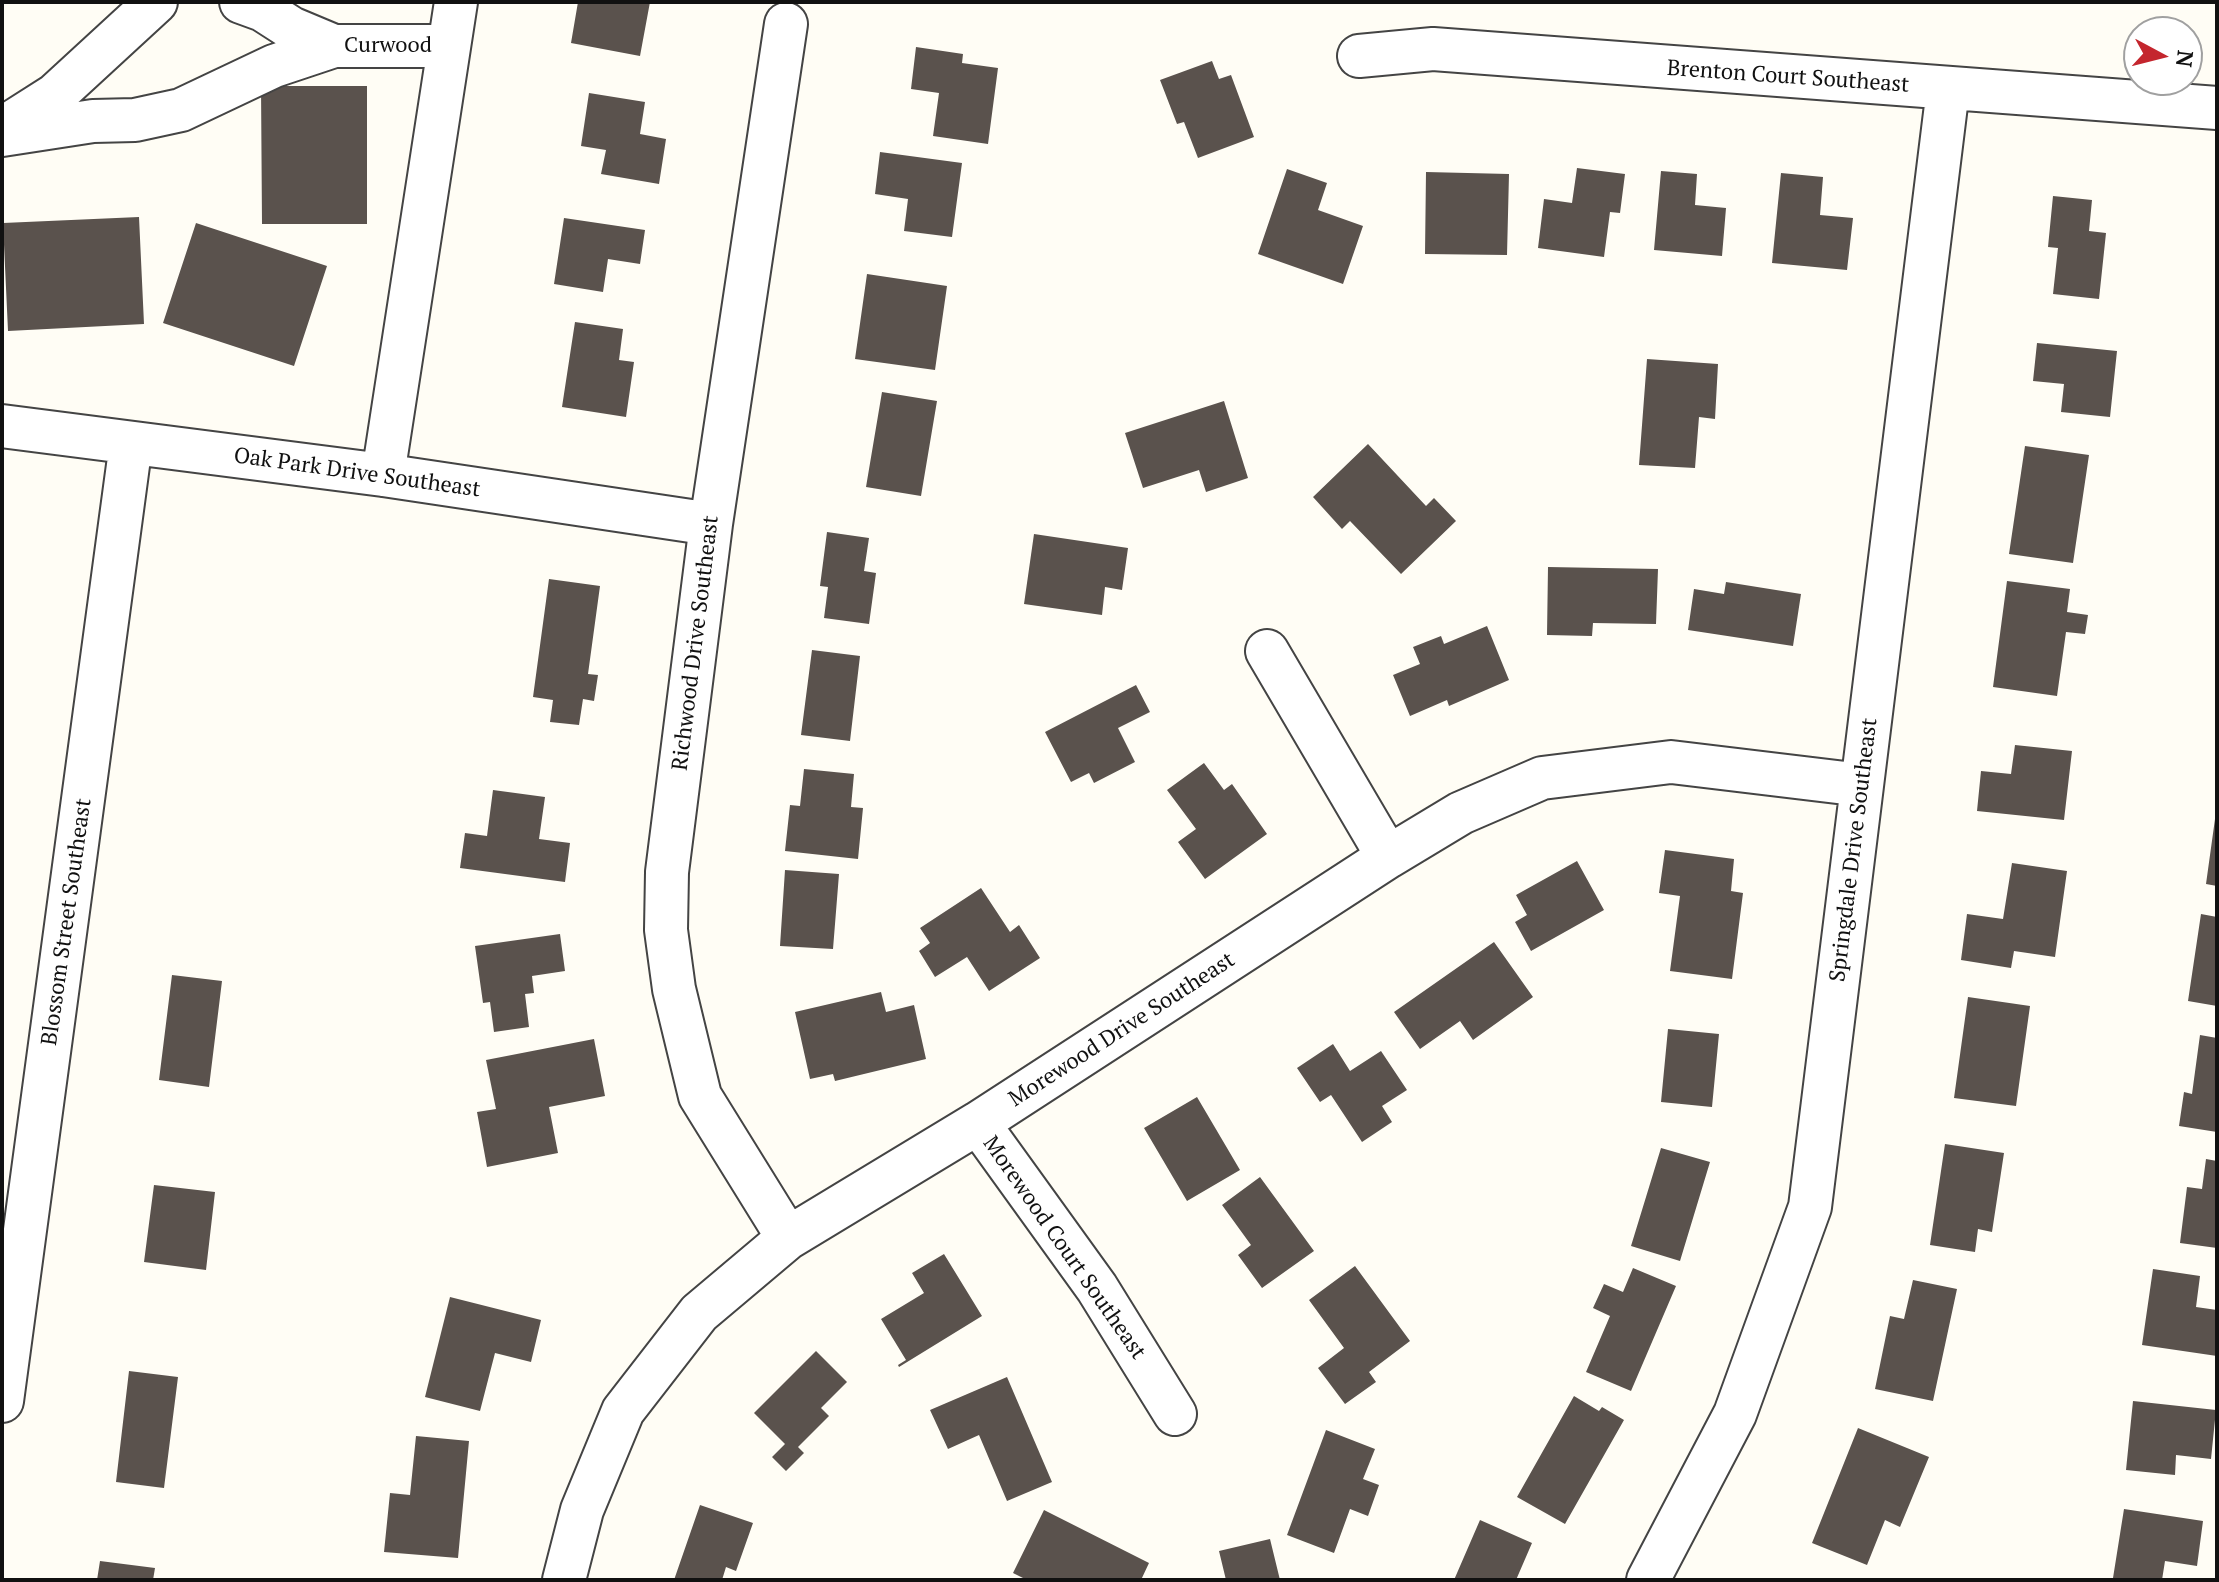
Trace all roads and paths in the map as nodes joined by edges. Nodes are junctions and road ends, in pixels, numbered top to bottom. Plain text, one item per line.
1 (156, 2) edge
2 (241, 2) edge
3 (456, 2) edge
4 (786, 24) dead end
5 (334, 46) junction
6 (449, 46) junction
7 (1359, 56) dead end
8 (1948, 89) junction
9 (2217, 108) edge
10 (2, 128) edge
11 (2, 135) edge
12 (2, 426) edge
13 (131, 443) junction
14 (383, 475) junction
15 (711, 524) junction
16 (1267, 651) dead end
17 (1862, 785) junction
18 (1388, 857) junction
19 (978, 1123) junction
20 (788, 1238) junction
21 (2, 1401) edge
22 (1175, 1414) dead end
23 (1660, 1576) edge
24 (564, 1580) edge

1 - 10 street
2 - 5 street, Curwood
3 - 6 street
4 - 15 street, Richwood Drive Southeast
5 - 6 street, Curwood
5 - 11 street
6 - 14 street
7 - 8 street, Brenton Court Southeast
8 - 9 street, Brenton Court Southeast
8 - 17 street, Springdale Drive Southeast
12 - 13 street, Oak Park Drive Southeast
13 - 14 street, Oak Park Drive Southeast
13 - 21 street, Blossom Street Southeast
14 - 15 street, Oak Park Drive Southeast
15 - 20 street, Richwood Drive Southeast
16 - 18 street
17 - 18 street, Morewood Drive Southeast
17 - 23 street, Springdale Drive Southeast
18 - 19 street, Morewood Drive Southeast
19 - 20 street, Morewood Drive Southeast
19 - 22 street, Morewood Court Southeast
20 - 24 street, Morewood Drive Southeast

